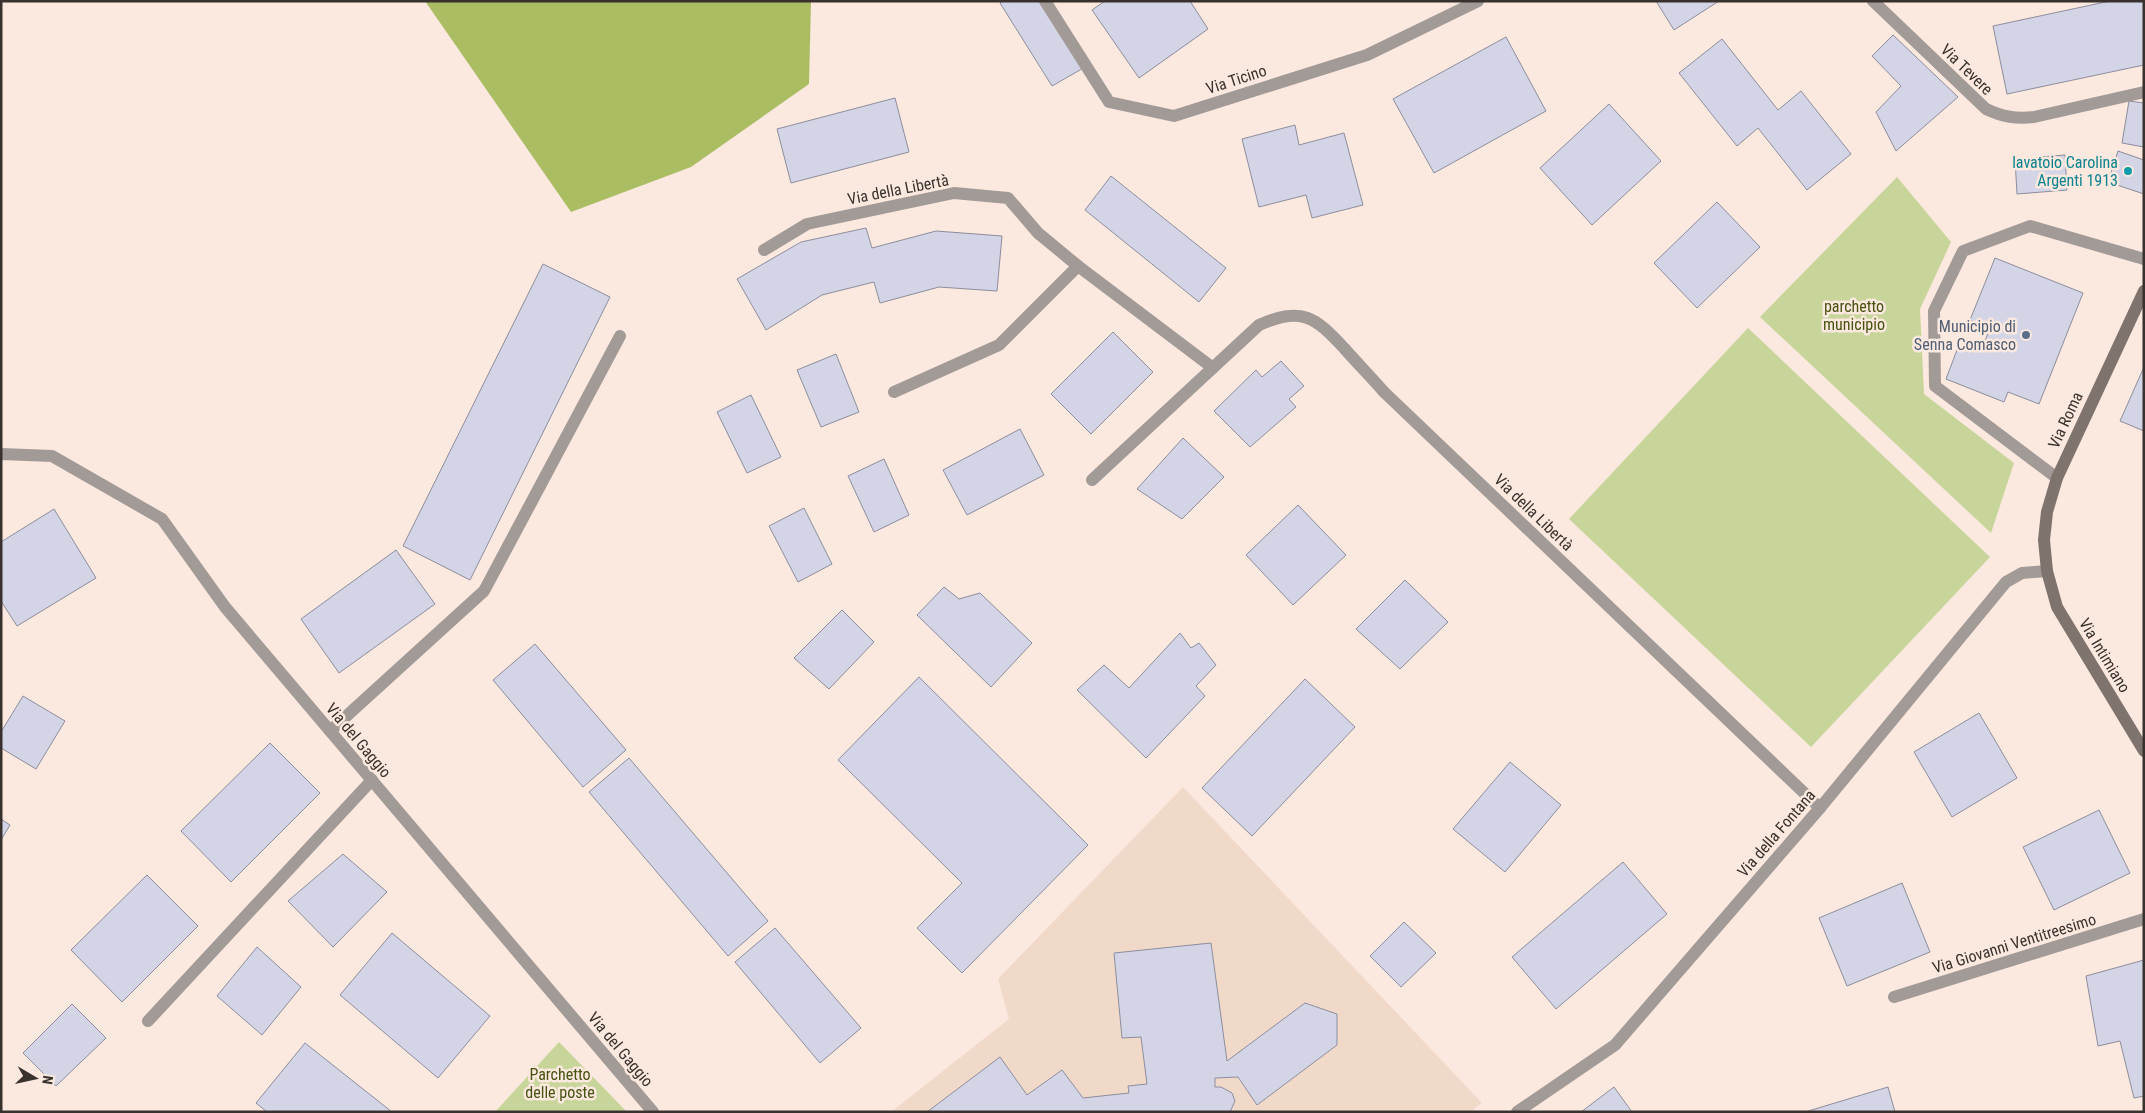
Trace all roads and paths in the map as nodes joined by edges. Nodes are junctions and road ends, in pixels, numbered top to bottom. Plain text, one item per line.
1 (1045, 1) edge
2 (1478, 1) edge
3 (1873, 1) edge
4 (2144, 92) edge
5 (764, 250) dead end
6 (2144, 259) edge
7 (1078, 266) junction
8 (2144, 291) edge
9 (620, 336) dead end
10 (1213, 368) junction
11 (894, 392) dead end
12 (1, 454) edge
13 (2056, 478) junction
14 (1092, 480) dead end
15 (2047, 571) junction
16 (330, 731) junction
17 (2144, 751) edge
18 (372, 780) junction
19 (1820, 808) junction
20 (2144, 919) edge
21 (1894, 997) dead end
22 (148, 1021) dead end
23 (653, 1112) edge
24 (1517, 1112) edge

1 - 2 street, Via Ticino
3 - 4 street, Via Tevere
5 - 7 street, Via della Libertà
6 - 13 street
7 - 10 street, Via della Libertà
7 - 11 street
8 - 13 street, Via Roma
9 - 16 street
10 - 14 street, Via della Libertà
10 - 19 street, Via della Libertà
12 - 16 street, Via del Gaggio
13 - 15 street, Via Roma
15 - 17 street, Via Intimiano
15 - 19 street, Via della Fontana
16 - 18 street, Via del Gaggio
18 - 22 street
18 - 23 street, Via del Gaggio
19 - 24 street, Via della Fontana
20 - 21 street, Via Giovanni Ventitreesimo

